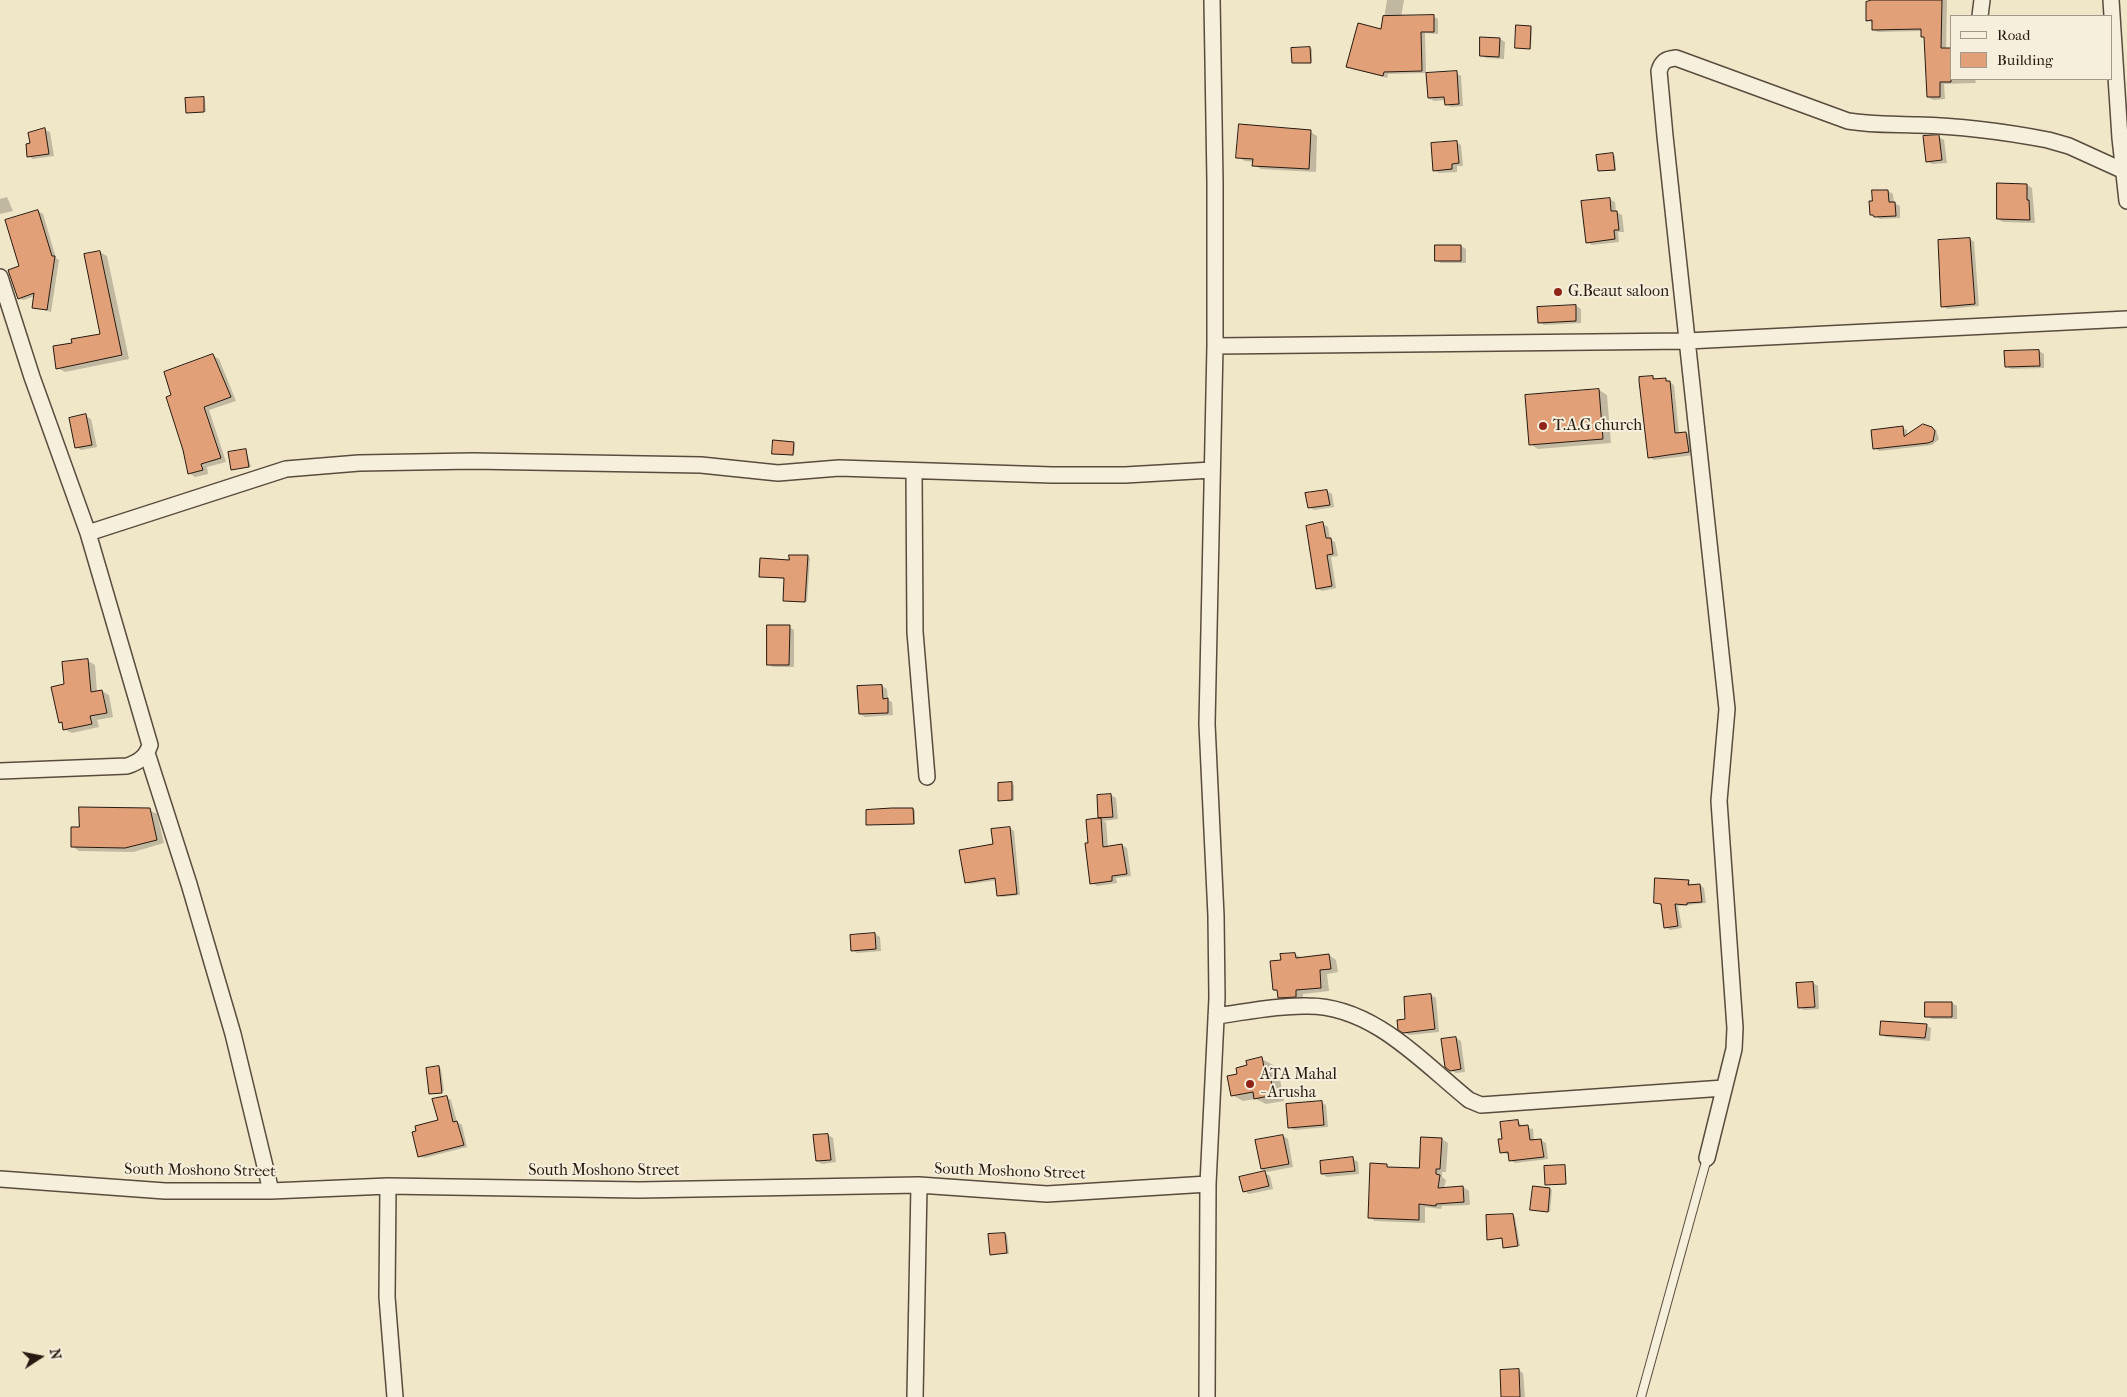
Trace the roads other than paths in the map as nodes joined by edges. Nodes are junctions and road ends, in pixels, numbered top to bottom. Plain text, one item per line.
1 (1212, 0) edge
2 (1982, 0) edge
3 (2111, 0) edge
4 (1980, 15) edge
5 (2124, 171) junction
6 (2127, 201) edge
7 (0, 277) edge
8 (2127, 319) edge
9 (1687, 341) junction
10 (1215, 346) junction
11 (914, 470) junction
12 (1212, 470) junction
13 (88, 532) junction
14 (147, 753) junction
15 (0, 771) edge
16 (927, 777) dead end
17 (1216, 1016) junction
18 (1724, 1088) junction
19 (1707, 1158) joint
20 (0, 1179) edge
21 (1208, 1184) junction
22 (919, 1185) junction
23 (388, 1186) junction
24 (270, 1191) junction
25 (395, 1397) edge
26 (915, 1397) edge
27 (1207, 1397) edge
28 (1642, 1397) edge

1 - 10 street
2 - 4 street
3 - 5 street
5 - 6 street
5 - 9 street
7 - 13 street
8 - 9 street
9 - 10 street
9 - 18 street
10 - 12 street
11 - 12 street
11 - 13 street
11 - 16 street
12 - 17 street
13 - 14 street
14 - 15 street
14 - 24 street
17 - 18 street
17 - 21 street
18 - 19 street
19 - 28 lane
20 - 24 street, South Moshono Street
21 - 22 street, South Moshono Street
21 - 27 street
22 - 23 street, South Moshono Street
22 - 26 street
23 - 24 street, South Moshono Street
23 - 25 street

